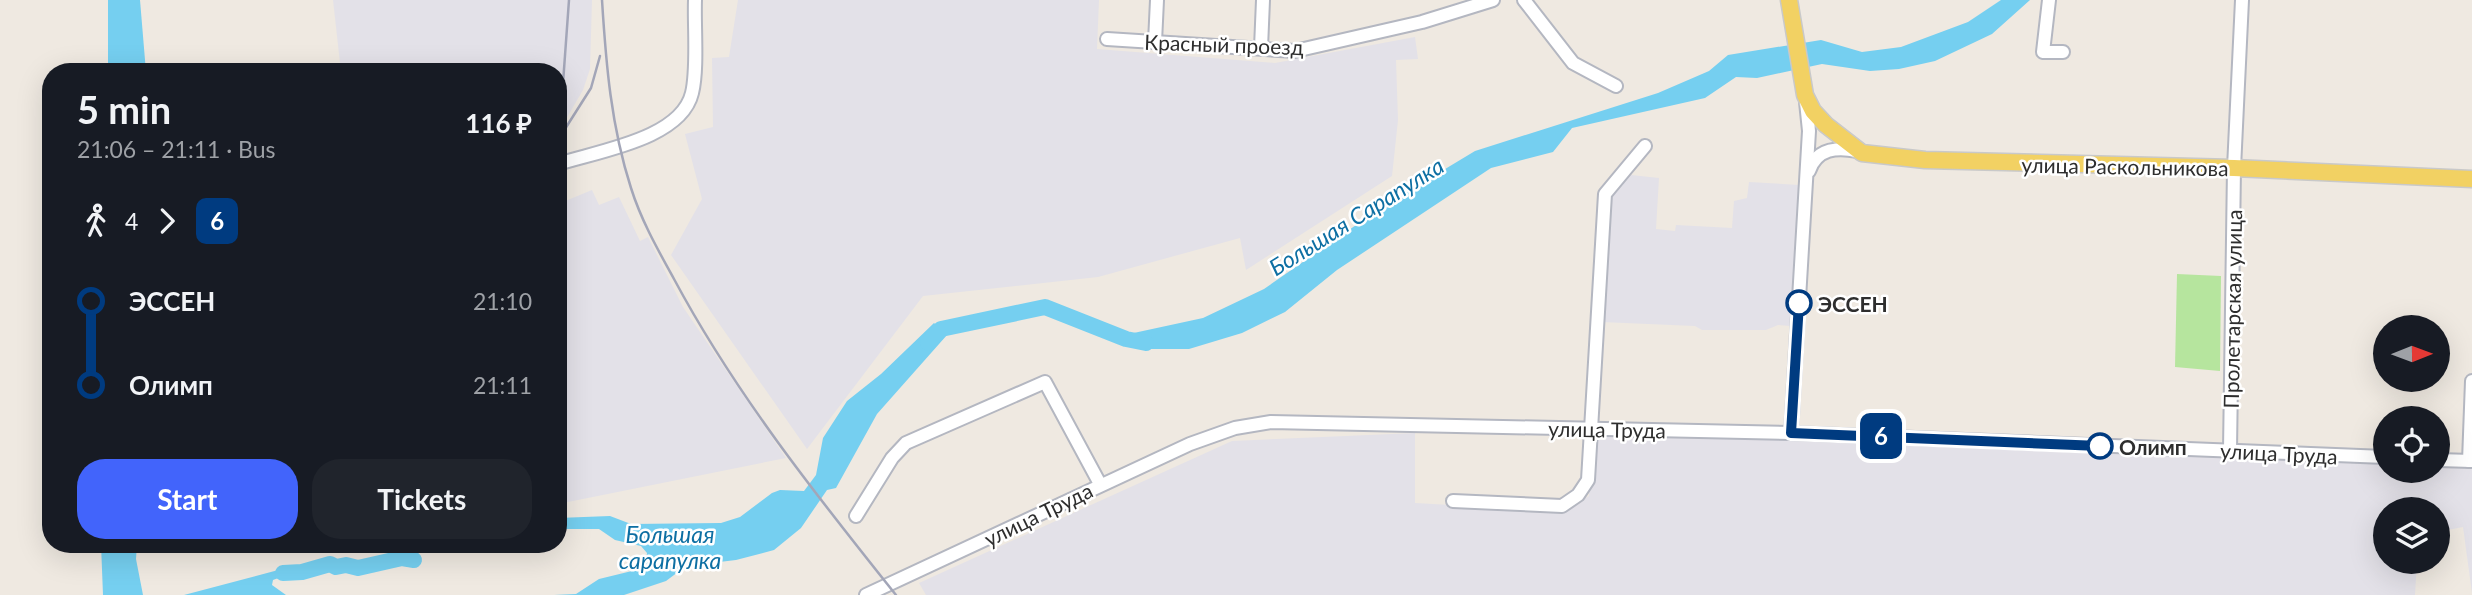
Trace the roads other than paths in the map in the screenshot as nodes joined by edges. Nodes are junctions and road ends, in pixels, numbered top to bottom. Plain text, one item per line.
1 (695, 0) edge
2 (1157, 0) edge
3 (1263, 0) edge
4 (1493, 0) edge
5 (1524, 0) edge
6 (1789, 0) edge
7 (2049, 0) edge
8 (2242, 0) edge
9 (1107, 40) dead end
10 (1155, 42) junction
11 (1261, 48) junction
12 (2063, 52) dead end
13 (1616, 86) dead end
14 (1804, 90) junction
15 (1645, 146) dead end
16 (1862, 153) junction
17 (567, 161) edge
18 (2234, 168) junction
19 (1807, 178) junction
20 (2472, 179) edge
21 (2472, 381) edge
22 (1589, 429) junction
23 (1791, 433) junction
24 (2230, 450) junction
25 (2373, 456) edge
26 (2450, 460) edge
27 (2471, 461) edge
28 (1100, 484) junction
29 (1454, 501) dead end
30 (856, 516) dead end
31 (866, 595) edge

1 - 17 street
2 - 10 street
3 - 11 street
4 - 11 street, Красный проезд
5 - 13 street
6 - 14 main road
7 - 12 street
8 - 18 street, Пролетарская улица
9 - 10 street, Красный проезд
10 - 11 street, Красный проезд
14 - 16 main road
14 - 19 street
15 - 22 street
16 - 18 main road, улица Раскольникова
16 - 19 street
18 - 20 main road, улица Раскольникова
18 - 24 street, Пролетарская улица
19 - 23 street
21 - 27 street
22 - 23 street, улица Труда
22 - 28 street, улица Труда
22 - 29 street
23 - 24 street, улица Труда
24 - 25 street, улица Труда
26 - 27 street
28 - 30 street
28 - 31 street, улица Труда

